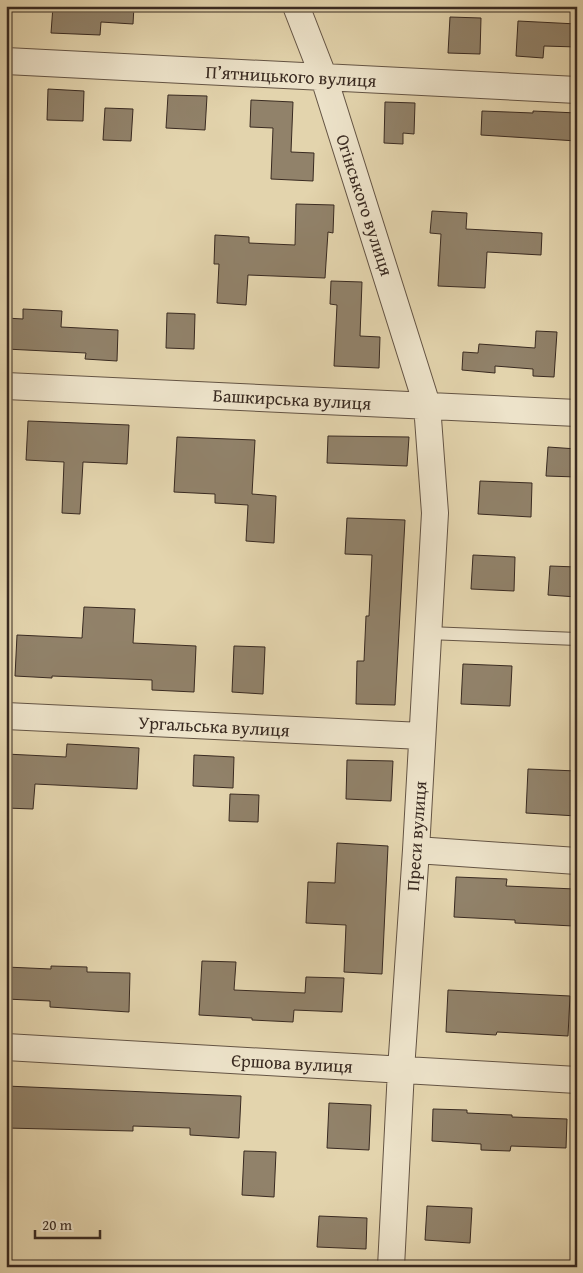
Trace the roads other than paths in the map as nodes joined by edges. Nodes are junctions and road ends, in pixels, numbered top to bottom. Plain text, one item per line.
1 (296, 6) edge
2 (6, 61) edge
3 (324, 78) junction
4 (577, 90) edge
5 (6, 386) edge
6 (427, 405) junction
7 (577, 413) edge
8 (428, 633) junction
9 (577, 639) edge
10 (6, 716) edge
11 (422, 736) junction
12 (416, 850) junction
13 (577, 861) edge
14 (6, 1047) edge
15 (401, 1070) junction
16 (577, 1080) edge
17 (391, 1267) edge

1 - 3 street, Огінського вулиця
2 - 3 street, П’ятницького вулиця
3 - 4 street, П’ятницького вулиця
3 - 6 street, Огінського вулиця
5 - 6 street, Башкирська вулиця
6 - 7 street, Башкирська вулиця
6 - 8 street, Преси вулиця
8 - 9 lane
8 - 11 street, Преси вулиця
10 - 11 street, Ургальська вулиця
11 - 12 street, Преси вулиця
12 - 13 street
12 - 15 street, Преси вулиця
14 - 15 street, Єршова вулиця
15 - 16 street, Єршова вулиця
15 - 17 street, Преси вулиця

